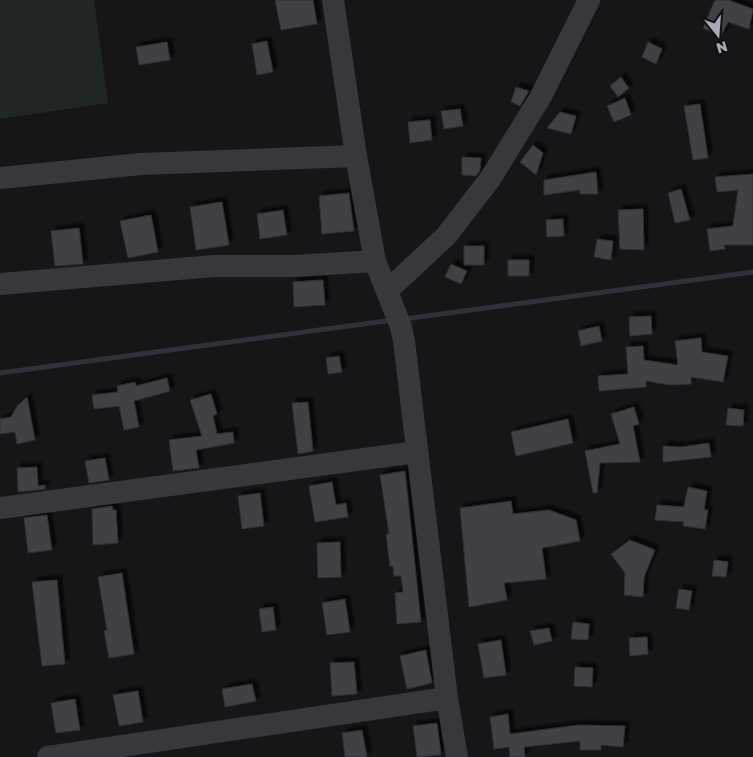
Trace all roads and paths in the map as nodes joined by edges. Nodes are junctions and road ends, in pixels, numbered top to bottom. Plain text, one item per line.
1 (333, 0) edge
2 (589, 0) edge
3 (356, 156) junction
4 (0, 178) edge
5 (375, 261) junction
6 (0, 284) edge
7 (394, 309) junction
8 (416, 452) junction
9 (0, 508) edge
10 (447, 698) junction
11 (48, 757) edge
12 (458, 757) edge

1 - 3 street
2 - 7 street
3 - 4 street
3 - 5 street
5 - 6 street
5 - 7 street
7 - 8 street
8 - 9 street
8 - 10 street
10 - 11 street
10 - 12 street

